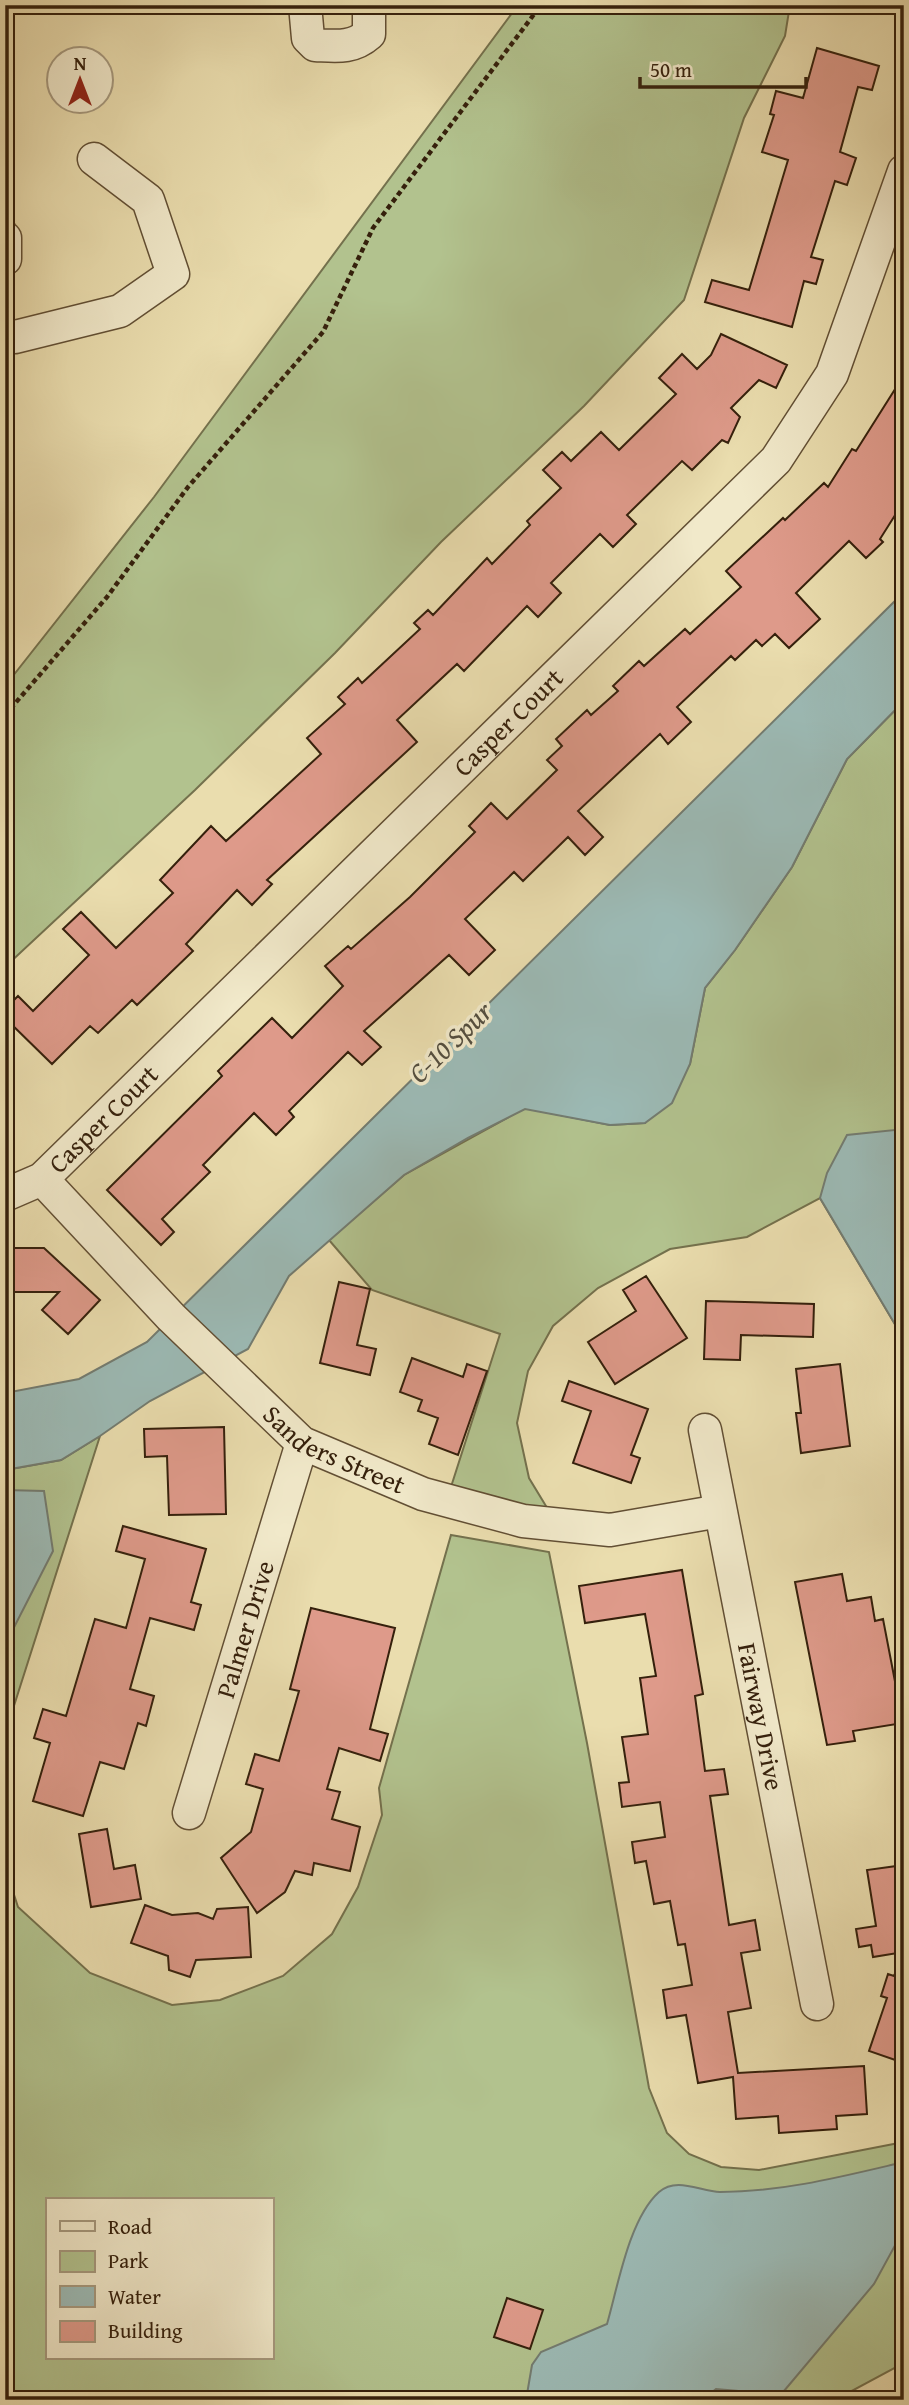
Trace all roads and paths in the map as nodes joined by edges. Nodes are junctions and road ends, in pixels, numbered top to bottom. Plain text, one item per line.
1 (305, 5) edge
2 (369, 5) edge
3 (541, 5) edge
4 (94, 159) dead end
5 (904, 171) edge
6 (5, 238) edge
7 (5, 259) edge
8 (5, 336) edge
9 (5, 715) edge
10 (42, 1180) junction
11 (5, 1195) edge
12 (705, 1430) dead end
13 (302, 1443) junction
14 (720, 1511) junction
15 (189, 1813) dead end
16 (817, 2004) dead end

1 - 2 street
3 - 9 path
4 - 8 street
5 - 10 street, Casper Court
6 - 7 street
10 - 11 street, Casper Court
10 - 13 street, Sanders Street
12 - 14 street, Fairway Drive
13 - 14 street, Sanders Street
13 - 15 street, Palmer Drive
14 - 16 street, Fairway Drive

